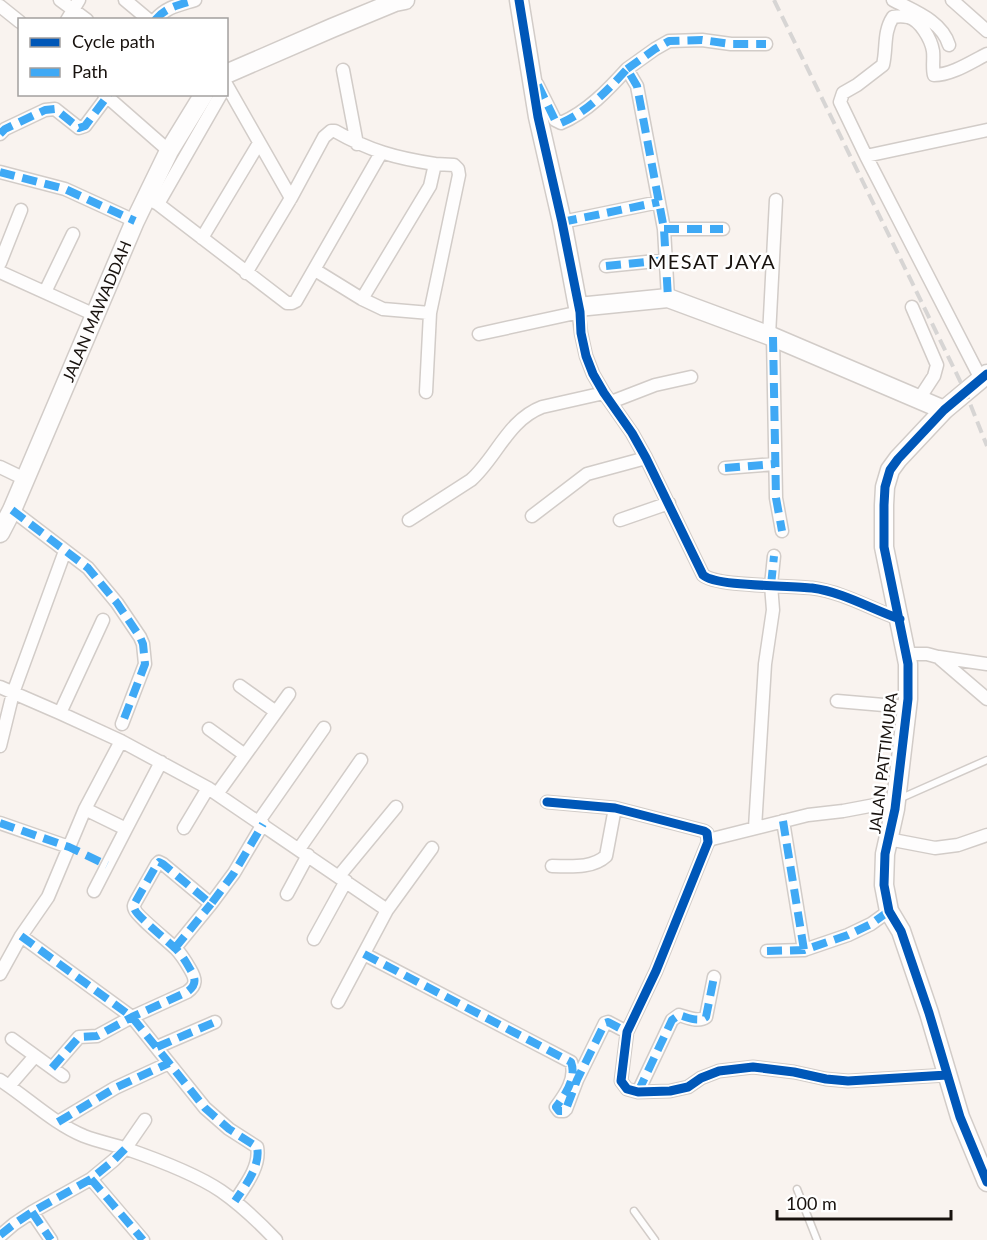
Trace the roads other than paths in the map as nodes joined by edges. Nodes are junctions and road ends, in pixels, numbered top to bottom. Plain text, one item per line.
1 (60, 0) edge
2 (125, 0) edge
3 (195, 0) edge
4 (519, 0) edge
5 (952, 0) edge
6 (398, 1) edge
7 (897, 2) edge
8 (0, 6) edge
9 (73, 10) edge
10 (147, 18) edge
11 (156, 18) edge
12 (18, 20) edge
13 (891, 20) junction
14 (987, 31) edge
15 (766, 44) dead end
16 (949, 45) dead end
17 (987, 54) edge
18 (530, 69) junction
19 (343, 70) dead end
20 (228, 73) edge
21 (630, 76) junction
22 (228, 87) edge
23 (106, 96) edge
24 (108, 96) edge
25 (203, 96) edge
26 (220, 96) edge
27 (987, 129) edge
28 (0, 134) edge
29 (259, 143) junction
30 (357, 144) junction
31 (169, 151) junction
32 (381, 153) junction
33 (866, 156) junction
34 (435, 164) junction
35 (0, 172) edge
36 (291, 198) junction
37 (776, 200) dead end
38 (152, 201) junction
39 (659, 202) junction
40 (21, 210) dead end
41 (135, 221) junction
42 (562, 222) junction
43 (664, 229) junction
44 (723, 229) dead end
45 (73, 234) dead end
46 (202, 238) junction
47 (666, 260) junction
48 (0, 263) edge
49 (606, 266) dead end
50 (315, 270) junction
51 (0, 273) edge
52 (246, 273) junction
53 (45, 292) junction
54 (668, 298) junction
55 (362, 299) junction
56 (912, 307) dead end
57 (579, 309) junction
58 (430, 313) junction
59 (95, 315) junction
60 (479, 334) dead end
61 (771, 336) junction
62 (691, 377) dead end
63 (985, 377) edge
64 (426, 392) dead end
65 (607, 398) junction
66 (919, 399) junction
67 (944, 410) junction
68 (646, 458) junction
69 (775, 464) junction
70 (0, 467) edge
71 (725, 468) dead end
72 (25, 478) junction
73 (669, 503) junction
74 (12, 510) junction
75 (532, 516) dead end
76 (409, 520) dead end
77 (620, 520) dead end
78 (782, 531) dead end
79 (0, 533) edge
80 (65, 551) junction
81 (774, 556) dead end
82 (771, 585) junction
83 (900, 619) junction
84 (103, 620) dead end
85 (906, 654) junction
86 (938, 657) junction
87 (987, 664) edge
88 (240, 686) dead end
89 (0, 687) edge
90 (13, 693) junction
91 (289, 694) dead end
92 (987, 699) edge
93 (837, 701) dead end
94 (907, 707) junction
95 (276, 712) junction
96 (60, 713) junction
97 (122, 723) dead end
98 (324, 728) dead end
99 (209, 729) dead end
100 (121, 741) junction
101 (0, 746) edge
102 (245, 755) junction
103 (361, 760) dead end
104 (987, 760) edge
105 (161, 762) junction
106 (213, 791) junction
107 (896, 801) junction
108 (547, 802) dead end
109 (396, 807) dead end
110 (615, 808) junction
111 (86, 809) junction
112 (783, 821) junction
113 (260, 822) junction
114 (0, 823) edge
115 (184, 828) dead end
116 (755, 828) junction
117 (126, 829) junction
118 (987, 835) edge
119 (888, 839) junction
120 (708, 842) junction
121 (69, 847) junction
122 (432, 848) dead end
123 (304, 852) junction
124 (552, 866) dead end
125 (342, 878) junction
126 (94, 891) dead end
127 (287, 894) dead end
128 (211, 904) junction
129 (387, 910) junction
130 (889, 911) junction
131 (21, 936) junction
132 (314, 939) dead end
133 (175, 948) junction
134 (804, 950) junction
135 (767, 951) dead end
136 (364, 954) junction
137 (0, 974) edge
138 (714, 977) dead end
139 (338, 1002) dead end
140 (132, 1017) junction
141 (215, 1022) dead end
142 (627, 1032) junction
143 (12, 1039) dead end
144 (157, 1047) junction
145 (35, 1056) junction
146 (169, 1063) junction
147 (52, 1068) junction
148 (947, 1075) junction
149 (63, 1076) dead end
150 (5, 1083) edge
151 (638, 1092) junction
152 (145, 1120) dead end
153 (58, 1122) junction
154 (125, 1149) junction
155 (91, 1179) junction
156 (987, 1182) edge
157 (797, 1188) dead end
158 (235, 1201) junction
159 (634, 1211) dead end
160 (32, 1212) junction
161 (0, 1236) edge
162 (3, 1240) edge
163 (51, 1240) edge
164 (143, 1240) edge
165 (276, 1240) edge
166 (656, 1240) edge
167 (817, 1240) edge

1 - 9 street
2 - 10 street
3 - 11 street
4 - 18 street
5 - 14 street
6 - 20 street
7 - 13 street
7 - 16 street
8 - 12 street
13 - 17 street
13 - 33 street
15 - 21 street
18 - 21 street
18 - 42 street
19 - 30 street
21 - 39 street
22 - 29 street
23 - 28 street
24 - 31 street
25 - 31 street, JALAN MAWADDAH
26 - 38 street
27 - 33 street
29 - 36 street
29 - 46 street
30 - 32 street
30 - 36 street
31 - 38 street, JALAN MAWADDAH
32 - 34 street
32 - 50 street
33 - 63 street
34 - 55 street
34 - 58 street
35 - 41 street
36 - 52 street
37 - 61 street
38 - 41 street, JALAN MAWADDAH
38 - 46 street
39 - 42 street
39 - 43 street
40 - 48 street
41 - 59 street, JALAN MAWADDAH
42 - 57 street
43 - 44 street
43 - 47 street
45 - 53 street
46 - 52 street
47 - 49 street
47 - 54 street
50 - 52 street
50 - 55 street
51 - 53 street
53 - 59 street
54 - 57 street
54 - 61 street
55 - 58 street
56 - 66 street
57 - 60 street
57 - 65 street
58 - 64 street
59 - 72 street, JALAN MAWADDAH
61 - 66 street
61 - 69 street
62 - 65 street
63 - 67 street, JALAN PATTIMURA
65 - 68 street
65 - 76 street
66 - 67 street
67 - 83 street, JALAN PATTIMURA
68 - 73 street
68 - 75 street
69 - 71 street
69 - 78 street
70 - 72 street
72 - 74 street, JALAN MAWADDAH
73 - 77 street
73 - 82 street
74 - 79 street, JALAN MAWADDAH
74 - 80 street
80 - 90 street
80 - 97 street
81 - 82 street
82 - 83 street
82 - 116 street
83 - 85 street, JALAN PATTIMURA
84 - 96 street
85 - 86 street
85 - 94 street, JALAN PATTIMURA
86 - 87 street
86 - 92 street
88 - 95 street
89 - 90 street
90 - 96 street
90 - 101 street
91 - 95 street
93 - 94 street
94 - 107 street, JALAN PATTIMURA
95 - 102 street
96 - 100 street
98 - 113 street
99 - 102 street
100 - 105 street
100 - 111 street
102 - 106 street
103 - 123 street
104 - 107 lane
105 - 106 street
105 - 117 street
106 - 113 street
106 - 115 street
107 - 112 street
107 - 119 street, JALAN PATTIMURA
108 - 110 street
109 - 125 street
110 - 120 street
110 - 124 street
111 - 117 street
111 - 121 street
112 - 116 street
112 - 134 street
113 - 123 street
113 - 128 street
114 - 121 street
116 - 120 street
117 - 126 street
118 - 119 street
119 - 130 street, JALAN PATTIMURA
120 - 142 street
121 - 131 street
122 - 129 street
123 - 125 street
123 - 127 street
125 - 129 street
125 - 132 street
128 - 133 street
128 - 133 street
129 - 136 street
130 - 134 street
130 - 148 street, JALAN PATTIMURA
131 - 137 street
131 - 140 street
133 - 140 street
134 - 135 street
136 - 139 street
136 - 142 street
138 - 151 street
140 - 144 street
140 - 147 street
141 - 144 street
142 - 151 street
143 - 145 street
144 - 146 street
145 - 147 street
145 - 150 street
146 - 153 street
146 - 158 street
147 - 149 street
148 - 151 street
148 - 156 street, JALAN PATTIMURA
150 - 153 street
152 - 154 street
153 - 154 street
154 - 155 street
154 - 158 street
155 - 160 street
155 - 164 street
157 - 167 lane
158 - 165 street
159 - 166 lane
160 - 161 street
160 - 163 street
161 - 162 street

